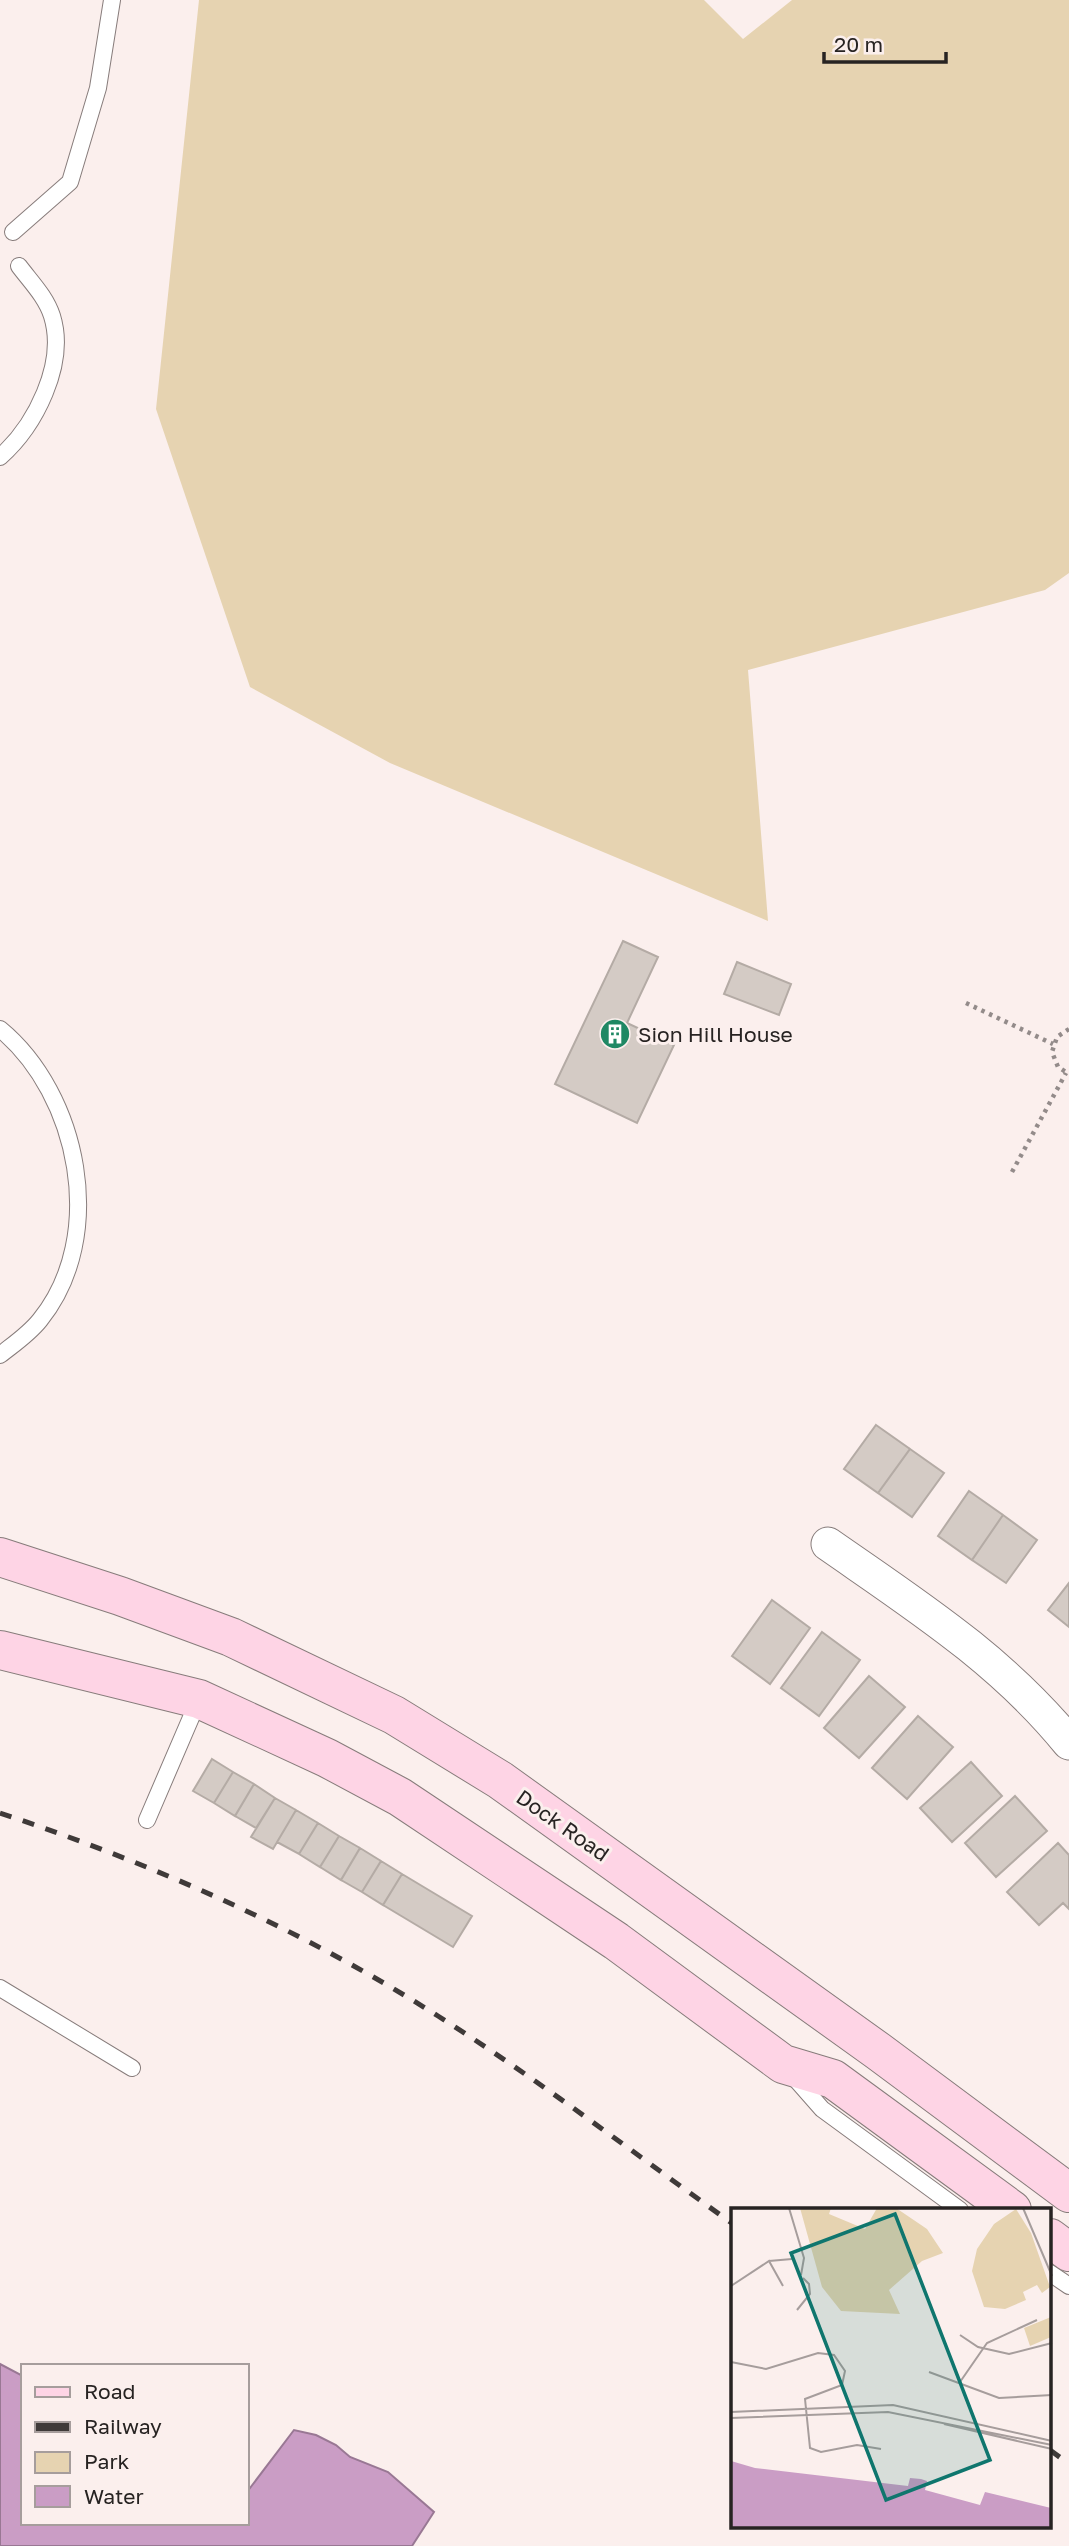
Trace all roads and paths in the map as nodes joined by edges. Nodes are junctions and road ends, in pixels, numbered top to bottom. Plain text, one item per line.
1 (112, 0) edge
2 (13, 232) dead end
3 (19, 266) dead end
4 (0, 457) edge
5 (966, 1003) dead end
6 (0, 1029) edge
7 (1069, 1029) edge
8 (1053, 1044) junction
9 (1067, 1073) edge
10 (1012, 1172) dead end
11 (0, 1355) edge
12 (828, 1544) dead end
13 (0, 1558) edge
14 (0, 1650) edge
15 (199, 1699) junction
16 (1068, 1741) edge
17 (147, 1820) dead end
18 (0, 1988) edge
19 (783, 2064) junction
20 (132, 2068) dead end
21 (1069, 2193) edge
22 (957, 2208) edge
23 (1009, 2208) edge
24 (1052, 2239) edge
25 (1069, 2252) edge
26 (1052, 2274) edge
27 (1069, 2286) edge

1 - 2 lane
3 - 4 lane
5 - 8 path
6 - 11 lane
7 - 8 path
8 - 9 path
9 - 10 path
12 - 16 street
13 - 21 main road, Dock Road
14 - 15 main road
15 - 17 lane
15 - 19 main road
18 - 20 lane
19 - 22 lane
19 - 23 main road
24 - 25 main road
26 - 27 lane

